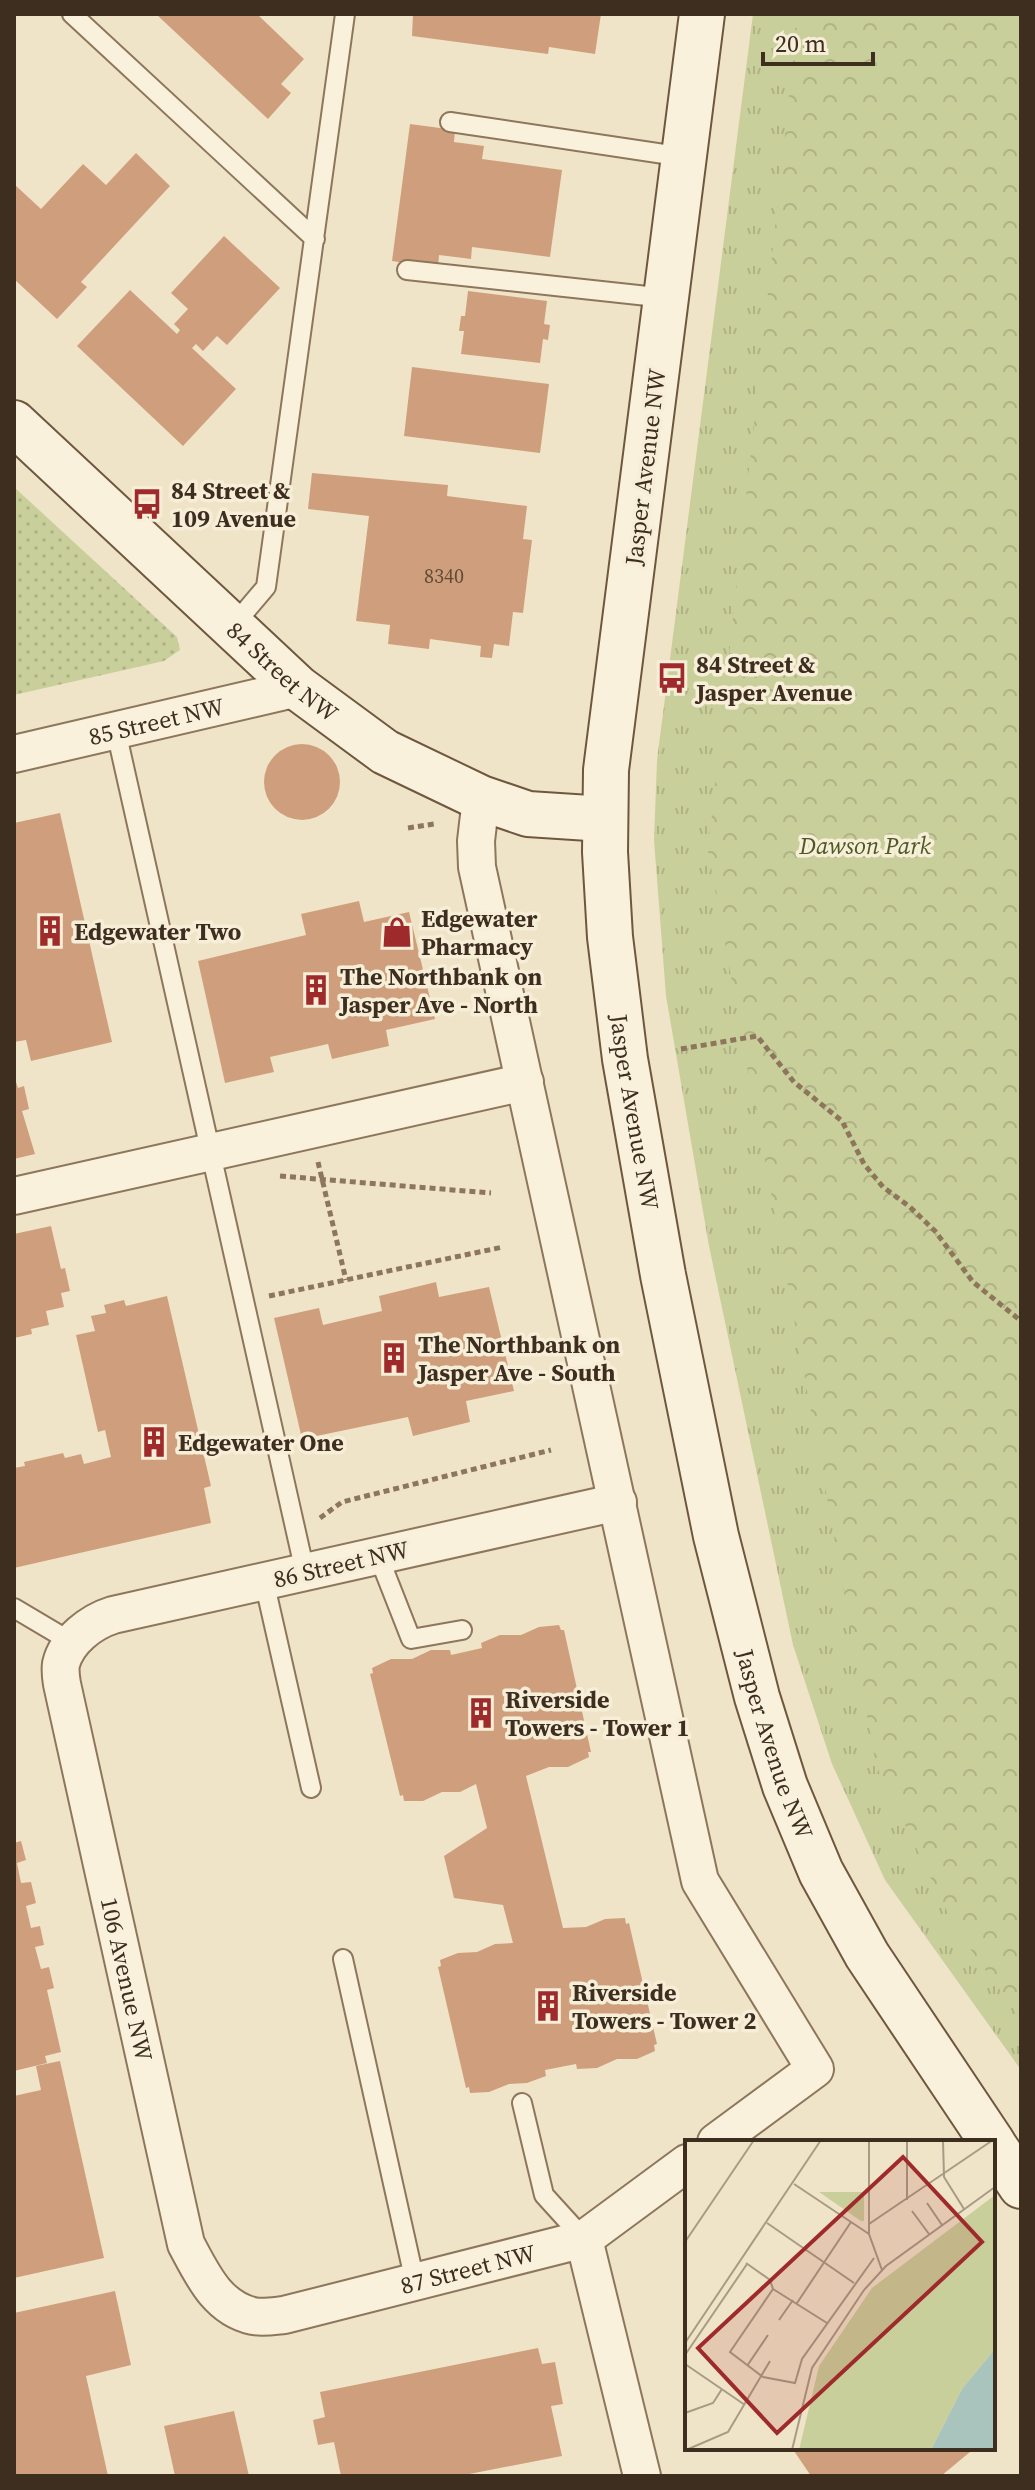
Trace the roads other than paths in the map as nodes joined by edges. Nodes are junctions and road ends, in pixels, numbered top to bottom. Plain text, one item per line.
1 (72, 14) edge
2 (345, 14) edge
3 (702, 14) edge
4 (450, 122) dead end
5 (684, 157) junction
6 (315, 239) junction
7 (407, 270) dead end
8 (666, 298) junction
9 (14, 423) edge
10 (232, 627) junction
11 (298, 688) junction
12 (116, 731) junction
13 (14, 754) edge
14 (481, 798) junction
15 (605, 819) junction
16 (525, 1082) junction
17 (212, 1152) junction
18 (14, 1196) edge
19 (618, 1502) junction
20 (378, 1555) junction
21 (305, 1572) junction
22 (264, 1581) junction
23 (14, 1608) edge
24 (462, 1630) dead end
25 (73, 1643) junction
26 (311, 1788) dead end
27 (343, 1959) dead end
28 (522, 2103) dead end
29 (719, 2140) edge
30 (990, 2140) edge
31 (995, 2147) edge
32 (685, 2164) edge
33 (1021, 2186) edge
34 (584, 2239) junction
35 (415, 2282) junction
36 (226, 2306) joint
37 (642, 2476) edge

1 - 6 lane
2 - 6 lane
3 - 5 main road, Jasper Avenue NW
4 - 5 lane
5 - 8 main road, Jasper Avenue NW
6 - 10 lane
7 - 8 lane
8 - 15 main road, Jasper Avenue NW
9 - 10 main road, 84 Street NW
10 - 11 main road, 84 Street NW
11 - 12 street, 85 Street NW
11 - 14 main road, 84 Street NW
12 - 13 street, 85 Street NW
12 - 17 lane
14 - 15 main road, 84 Street NW
14 - 16 street
15 - 30 main road, Jasper Avenue NW
16 - 17 street
16 - 19 street
17 - 18 street
17 - 21 lane
19 - 20 street, 86 Street NW
19 - 29 street
20 - 21 street, 86 Street NW
20 - 24 lane
21 - 22 street, 86 Street NW
22 - 25 street, 86 Street NW
22 - 26 lane
23 - 25 lane
25 - 36 street, 106 Avenue NW
27 - 35 lane
28 - 34 lane
31 - 33 main road, Jasper Avenue NW
32 - 34 street, 87 Street NW
34 - 35 street, 87 Street NW
34 - 37 street
35 - 36 street, 87 Street NW

